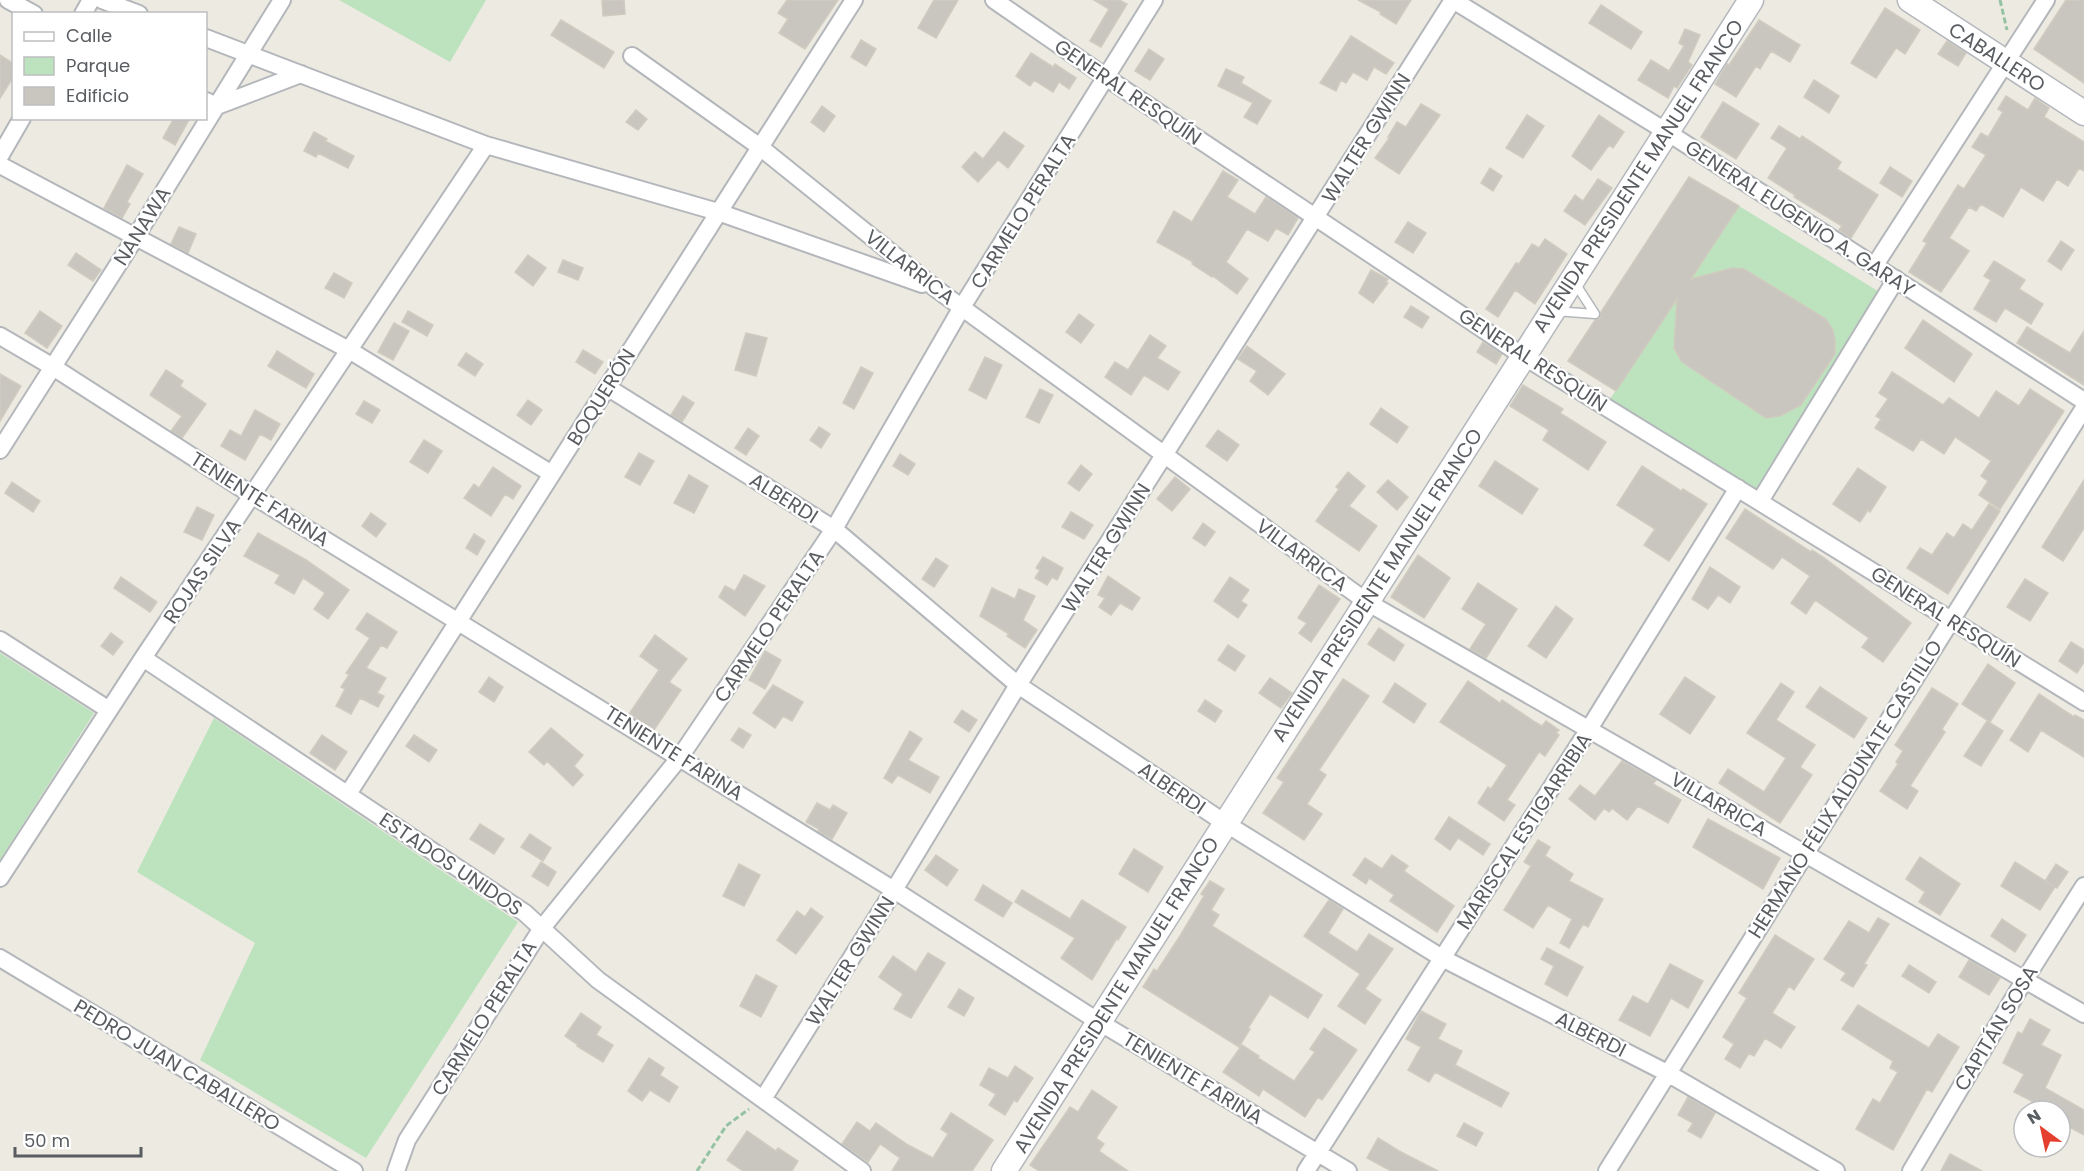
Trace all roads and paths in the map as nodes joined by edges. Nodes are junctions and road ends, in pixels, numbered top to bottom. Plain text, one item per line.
1 (8, 0) edge
2 (102, 0) edge
3 (282, 0) edge
4 (854, 0) edge
5 (994, 0) edge
6 (1154, 0) edge
7 (1453, 0) edge
8 (1751, 0) edge
9 (1910, 0) edge
10 (2000, 0) edge
11 (2046, 0) edge
12 (30, 12) edge
13 (134, 12) edge
14 (2009, 37) dead end
15 (207, 38) edge
16 (250, 54) junction
17 (633, 56) dead end
18 (2006, 64) junction
19 (302, 74) junction
20 (1107, 78) junction
21 (211, 103) edge
22 (2084, 113) edge
23 (21, 120) edge
24 (201, 120) edge
25 (1667, 132) junction
26 (486, 145) junction
27 (760, 147) junction
28 (0, 156) edge
29 (0, 165) edge
30 (718, 212) junction
31 (1316, 218) junction
32 (135, 237) junction
33 (1875, 265) junction
34 (1572, 278) junction
35 (1896, 279) junction
36 (935, 288) junction
37 (962, 307) junction
38 (1552, 310) junction
39 (0, 336) edge
40 (349, 350) junction
41 (1523, 356) junction
42 (53, 367) junction
43 (607, 387) junction
44 (2084, 401) edge
45 (2084, 408) edge
46 (0, 450) edge
47 (1164, 456) junction
48 (552, 474) junction
49 (1738, 488) junction
50 (252, 495) junction
51 (1760, 501) junction
52 (834, 530) junction
53 (1367, 602) junction
54 (458, 621) junction
55 (1950, 621) junction
56 (0, 640) edge
57 (143, 658) junction
58 (1018, 686) junction
59 (2084, 702) edge
60 (110, 710) junction
61 (1589, 729) junction
62 (680, 757) junction
63 (348, 794) junction
64 (1225, 823) junction
65 (1805, 854) junction
66 (0, 878) edge
67 (2084, 886) edge
68 (894, 890) junction
69 (542, 928) junction
70 (0, 958) edge
71 (1442, 958) junction
72 (2025, 979) junction
73 (2084, 1014) edge
74 (1099, 1022) junction
75 (1669, 1074) junction
76 (763, 1099) junction
77 (1318, 1153) junction
78 (354, 1171) edge
79 (396, 1171) edge
80 (697, 1171) edge
81 (862, 1171) edge
82 (1004, 1171) edge
83 (1306, 1171) edge
84 (1348, 1171) edge
85 (1607, 1171) edge
86 (1836, 1171) edge
87 (1911, 1171) edge

1 - 12 street
2 - 13 street
3 - 16 street, NANAWA
4 - 27 street, BOQUERÓN
5 - 20 street, GENERAL RESQUÍN
6 - 20 street, CARMELO PERALTA
7 - 25 street, GENERAL EUGENIO A. GARAY
7 - 31 street, WALTER GWINN
8 - 25 main road, AVENIDA PRESIDENTE MANUEL FRANCO
9 - 18 main road, CABALLERO
10 - 14 path
11 - 18 street
15 - 16 street
16 - 19 street
16 - 21 street, NANAWA
17 - 27 street, VILLARRICA
18 - 22 main road, CABALLERO
18 - 33 street
19 - 21 street
19 - 26 street
20 - 31 street, GENERAL RESQUÍN
20 - 37 street, CARMELO PERALTA
23 - 28 street
24 - 32 street, NANAWA
25 - 33 street, GENERAL EUGENIO A. GARAY
25 - 34 main road, AVENIDA PRESIDENTE MANUEL FRANCO
26 - 30 street
26 - 40 street, ROJAS SILVA
27 - 30 street, BOQUERÓN
27 - 36 street, VILLARRICA
29 - 32 street
30 - 36 street
30 - 43 street, BOQUERÓN
31 - 41 street, GENERAL RESQUÍN
31 - 47 street, WALTER GWINN
32 - 40 street
32 - 42 street, NANAWA
33 - 35 street, GENERAL EUGENIO A. GARAY
34 - 38 main road, AVENIDA PRESIDENTE MANUEL FRANCO
34 - 38 lane
35 - 44 street, GENERAL EUGENIO A. GARAY
35 - 51 street
36 - 37 street, VILLARRICA
37 - 47 street, VILLARRICA
37 - 52 street, CARMELO PERALTA
38 - 41 main road, AVENIDA PRESIDENTE MANUEL FRANCO
39 - 42 street, TENIENTE FARINA
40 - 48 street
40 - 50 street, ROJAS SILVA
41 - 49 street, GENERAL RESQUÍN
41 - 53 main road, AVENIDA PRESIDENTE MANUEL FRANCO
42 - 46 street, NANAWA
42 - 50 street, TENIENTE FARINA
43 - 48 street, BOQUERÓN
43 - 52 street, ALBERDI
45 - 55 street, HERMANO FÉLIX ALDUNATE CASTILLO
47 - 53 street, VILLARRICA
47 - 58 street, WALTER GWINN
48 - 54 street, BOQUERÓN
49 - 51 street, GENERAL RESQUÍN
49 - 61 street, MARISCAL ESTIGARRIBIA
50 - 54 street, TENIENTE FARINA
50 - 57 street, ROJAS SILVA
51 - 55 street, GENERAL RESQUÍN
52 - 58 street, ALBERDI
52 - 62 street, CARMELO PERALTA
53 - 61 street, VILLARRICA
53 - 64 main road, AVENIDA PRESIDENTE MANUEL FRANCO
54 - 62 street, TENIENTE FARINA
54 - 63 street, BOQUERÓN
55 - 59 street, GENERAL RESQUÍN
55 - 65 street, HERMANO FÉLIX ALDUNATE CASTILLO
56 - 60 street
57 - 60 street, ROJAS SILVA
57 - 63 street, ESTADOS UNIDOS
58 - 64 street, ALBERDI
58 - 68 street, WALTER GWINN
60 - 66 street, ROJAS SILVA
61 - 65 street, VILLARRICA
61 - 71 street, MARISCAL ESTIGARRIBIA
62 - 68 street, TENIENTE FARINA
62 - 69 street, CARMELO PERALTA
63 - 69 street, ESTADOS UNIDOS
64 - 71 street, ALBERDI
64 - 74 main road, AVENIDA PRESIDENTE MANUEL FRANCO
65 - 72 street, VILLARRICA
65 - 75 street, HERMANO FÉLIX ALDUNATE CASTILLO
67 - 72 street, CAPITÁN SOSA
68 - 74 street, TENIENTE FARINA
68 - 76 street, WALTER GWINN
69 - 76 street, ESTADOS UNIDOS
69 - 79 street, CARMELO PERALTA
70 - 78 street, PEDRO JUAN CABALLERO
71 - 75 street, ALBERDI
71 - 77 street, MARISCAL ESTIGARRIBIA
72 - 73 street, VILLARRICA
72 - 87 street, CAPITÁN SOSA
74 - 77 street, TENIENTE FARINA
74 - 82 main road, AVENIDA PRESIDENTE MANUEL FRANCO
75 - 85 street, HERMANO FÉLIX ALDUNATE CASTILLO
75 - 86 street, ALBERDI
76 - 80 path
76 - 81 street, ESTADOS UNIDOS
77 - 83 street, MARISCAL ESTIGARRIBIA
77 - 84 street, TENIENTE FARINA

